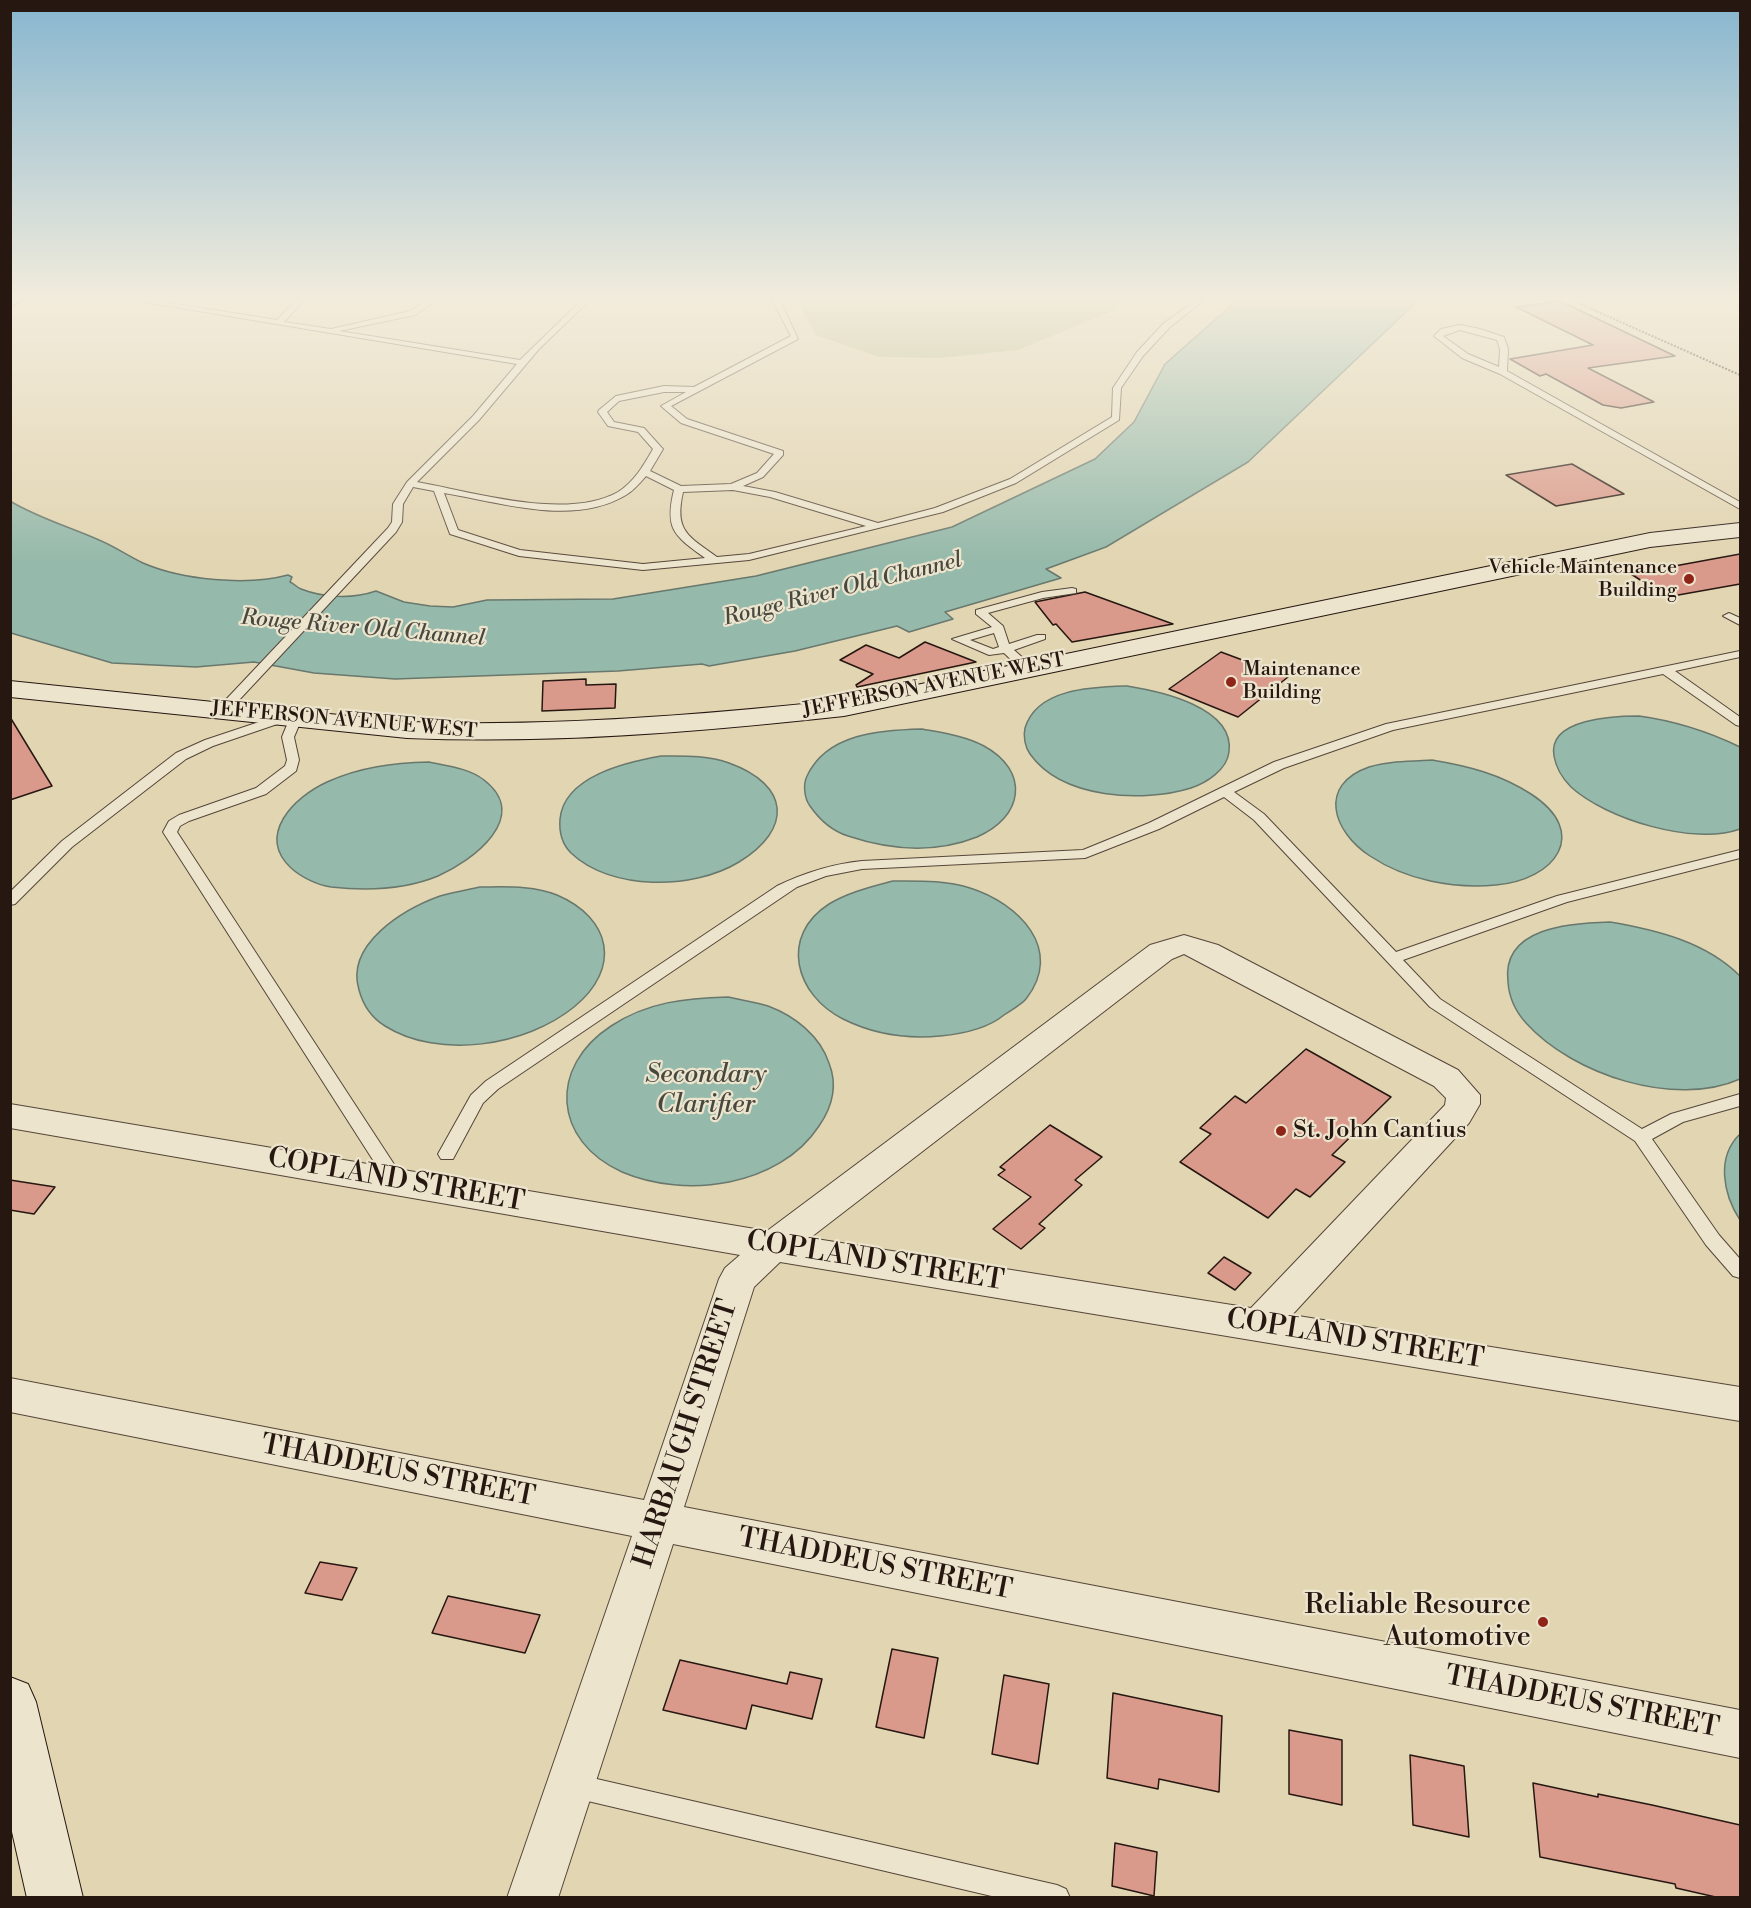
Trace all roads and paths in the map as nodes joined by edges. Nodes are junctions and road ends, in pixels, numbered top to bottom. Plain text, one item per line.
1 (504, 385) edge
2 (700, 385) edge
3 (1119, 385) edge
4 (1526, 385) edge
5 (694, 388) junction
6 (645, 472) junction
7 (410, 484) junction
8 (733, 487) junction
9 (438, 489) junction
10 (680, 489) junction
11 (1740, 506) edge
12 (878, 526) junction
13 (1740, 530) edge
14 (715, 560) junction
15 (1072, 591) dead end
16 (1729, 616) dead end
17 (1740, 622) edge
18 (998, 629) junction
19 (1041, 638) dead end
20 (1005, 648) junction
21 (1740, 654) edge
22 (1028, 669) junction
23 (1665, 670) junction
24 (10, 689) edge
25 (222, 711) junction
26 (291, 718) junction
27 (1740, 722) edge
28 (1225, 791) junction
29 (1740, 854) edge
30 (10, 901) edge
31 (1393, 958) junction
32 (1740, 1100) edge
33 (10, 1116) edge
34 (1641, 1137) junction
35 (447, 1154) dead end
36 (394, 1180) junction
37 (773, 1246) junction
38 (1740, 1271) edge
39 (1260, 1324) junction
40 (10, 1395) edge
41 (1740, 1404) edge
42 (659, 1523) junction
43 (10, 1702) edge
44 (1740, 1734) edge
45 (572, 1785) junction
46 (55, 1898) edge
47 (532, 1898) edge
48 (1057, 1898) edge

1 - 7 lane
2 - 5 lane
3 - 12 lane
4 - 11 lane
5 - 6 lane
5 - 8 lane
6 - 9 lane
6 - 10 lane
7 - 9 lane
7 - 25 lane
8 - 10 lane
8 - 12 lane
9 - 14 lane
10 - 14 lane
12 - 14 lane
13 - 22 main road, JEFFERSON AVENUE WEST
15 - 18 lane
16 - 17 lane
18 - 20 lane
18 - 20 lane
19 - 20 lane
20 - 22 lane
21 - 23 lane
22 - 26 main road, JEFFERSON AVENUE WEST
23 - 27 lane
23 - 28 lane
24 - 25 main road, JEFFERSON AVENUE WEST
25 - 26 main road, JEFFERSON AVENUE WEST
26 - 30 lane
26 - 36 lane
28 - 31 lane
28 - 35 lane
29 - 31 lane
31 - 34 lane
32 - 34 lane
33 - 36 street, COPLAND STREET
34 - 38 lane
36 - 37 street, COPLAND STREET
37 - 39 street, COPLAND STREET
37 - 39 street, HARBAUGH STREET
37 - 42 street, HARBAUGH STREET
39 - 41 street, COPLAND STREET
40 - 42 street, THADDEUS STREET
42 - 44 street, THADDEUS STREET
42 - 45 street, HARBAUGH STREET
43 - 46 main road
45 - 47 street, HARBAUGH STREET
45 - 48 lane

